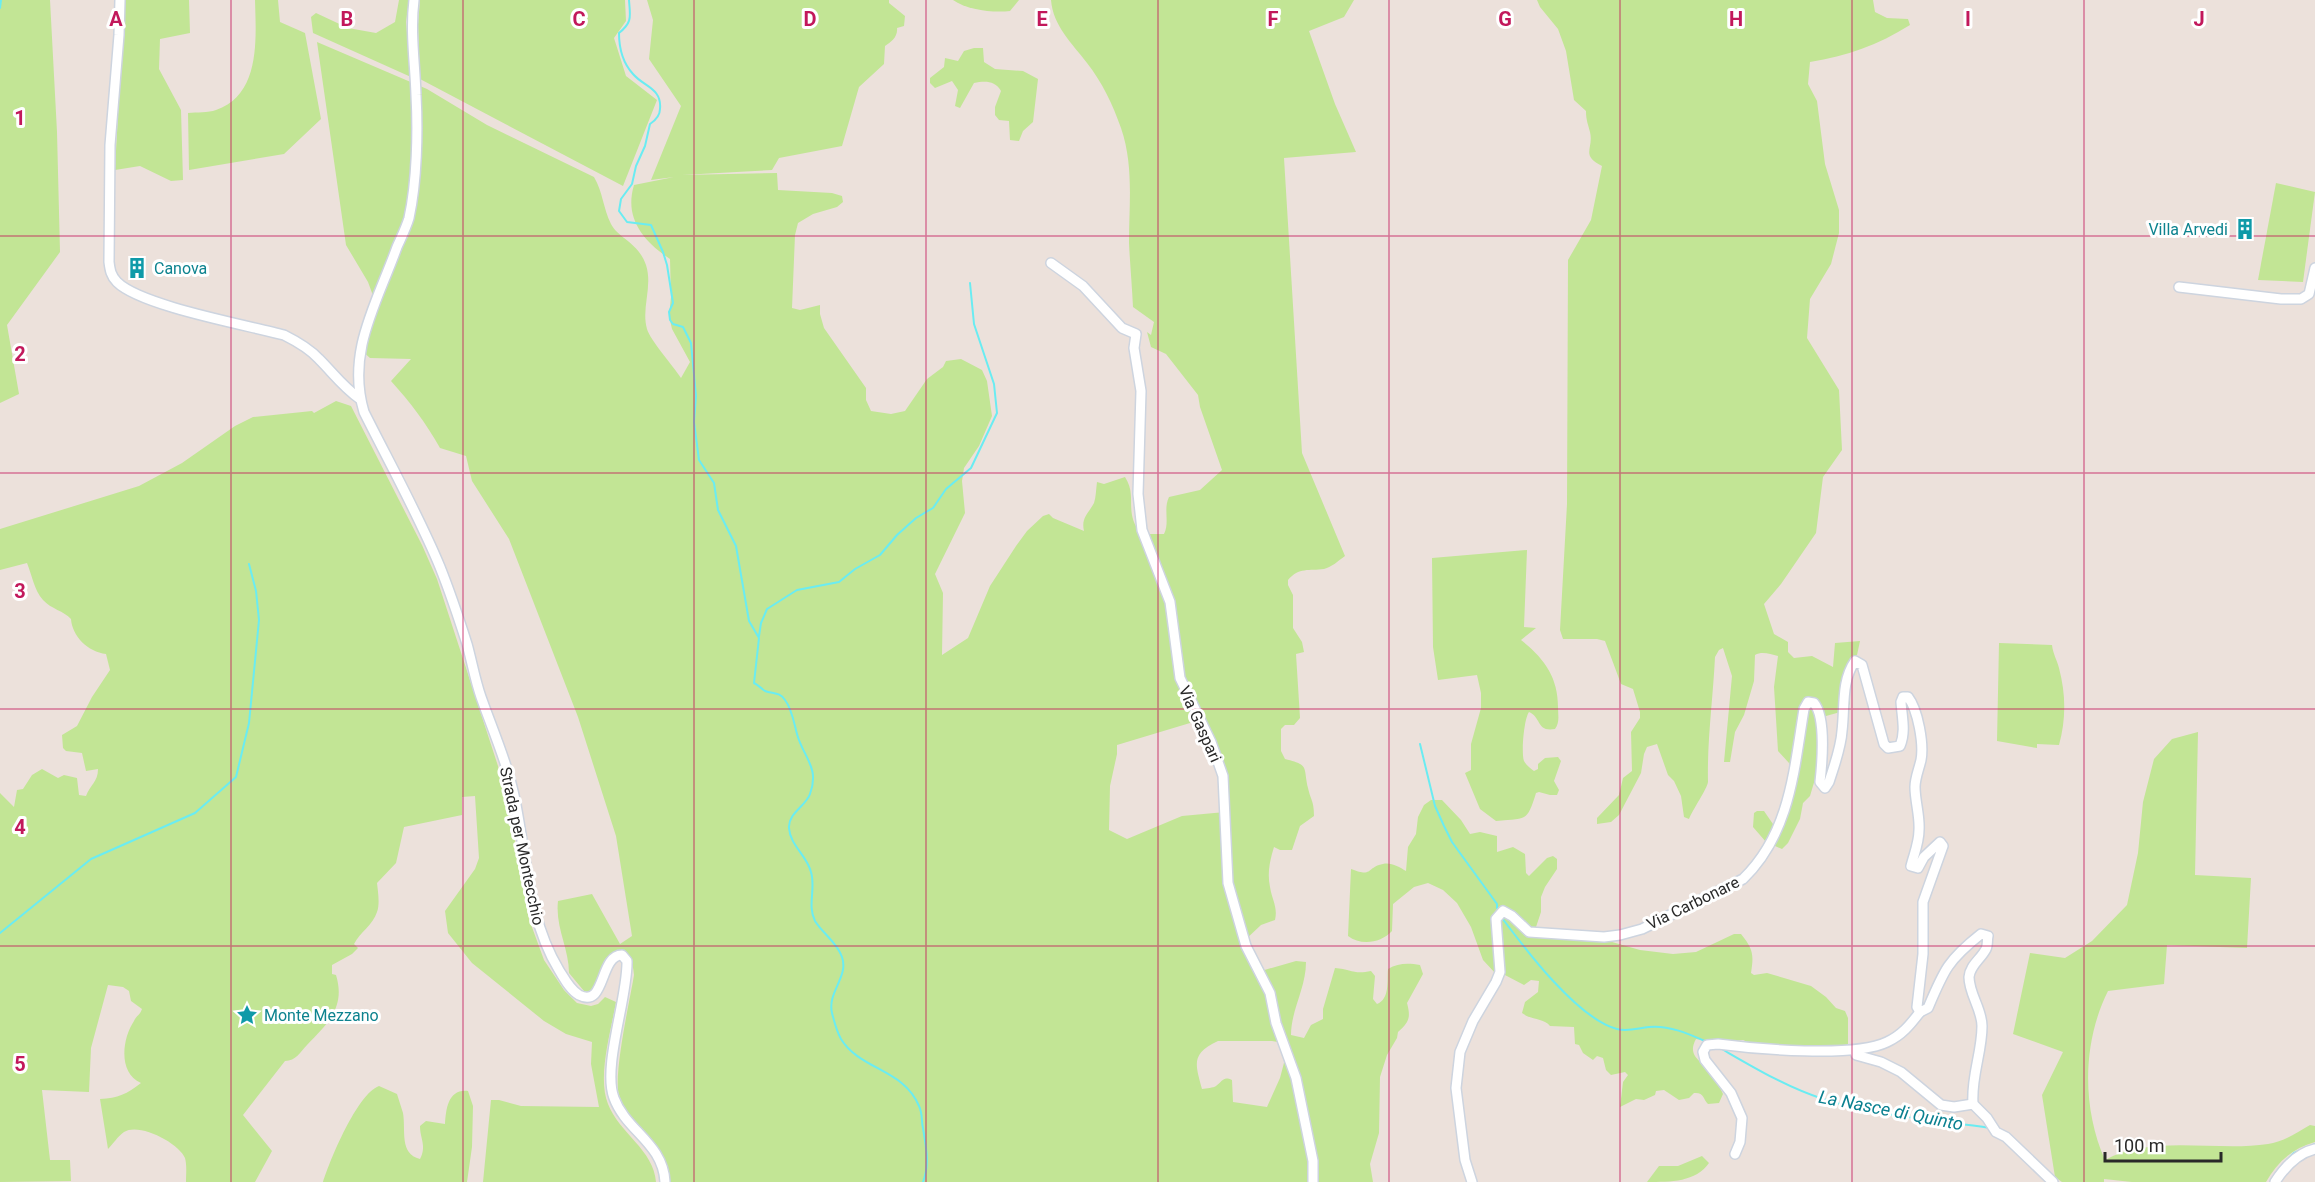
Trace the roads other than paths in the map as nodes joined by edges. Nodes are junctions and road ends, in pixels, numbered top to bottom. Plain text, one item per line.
1 (120, 0) edge
2 (414, 0) edge
3 (1051, 263) dead end
4 (2315, 268) edge
5 (2179, 287) dead end
6 (360, 399) junction
7 (1920, 1012) junction
8 (1857, 1051) junction
9 (1973, 1104) junction
10 (2315, 1149) edge
11 (1735, 1154) dead end
12 (665, 1182) edge
13 (1313, 1182) edge
14 (1472, 1182) edge
15 (2053, 1182) edge
16 (2275, 1182) edge

1 - 6 street
2 - 6 street, Strada per Montecchio
3 - 13 street, Via Gaspari
4 - 5 street
6 - 12 street, Strada per Montecchio
7 - 8 street
7 - 9 street
7 - 14 street, Via Carbonare
8 - 9 street
8 - 11 street
9 - 15 street
10 - 16 street

